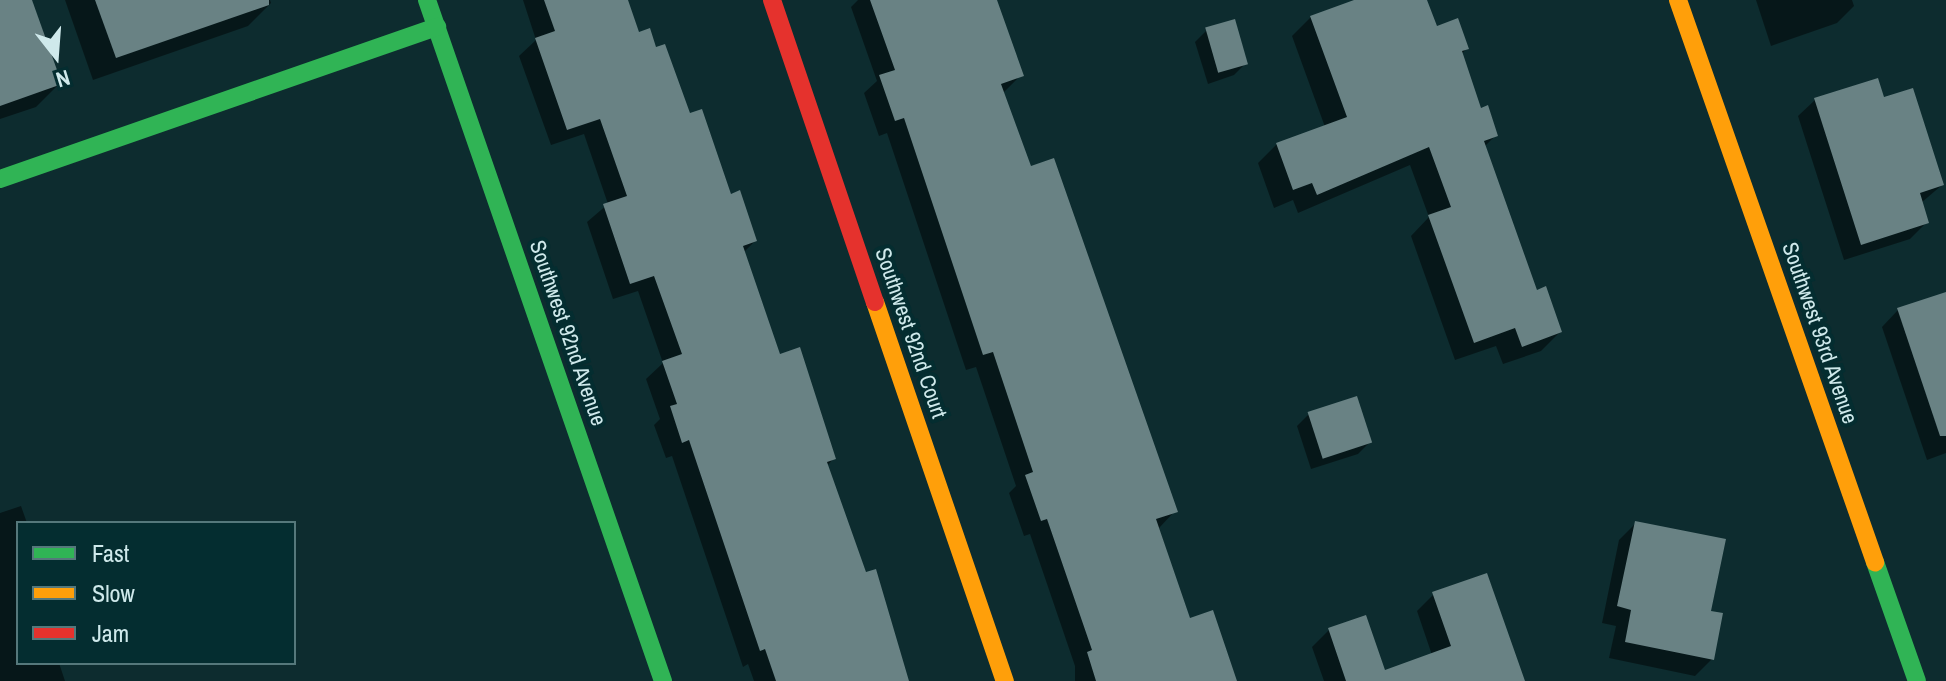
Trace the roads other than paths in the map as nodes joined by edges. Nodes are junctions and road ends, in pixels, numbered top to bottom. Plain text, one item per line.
1 (427, 0) edge
2 (772, 0) edge
3 (1678, 0) edge
4 (437, 27) junction
5 (0, 179) edge
6 (663, 681) edge
7 (1005, 681) edge
8 (1917, 681) edge

1 - 4 street, Southwest 92nd Avenue
2 - 7 street, Southwest 92nd Court
3 - 8 street, Southwest 93rd Avenue
4 - 5 street
4 - 6 street, Southwest 92nd Avenue

